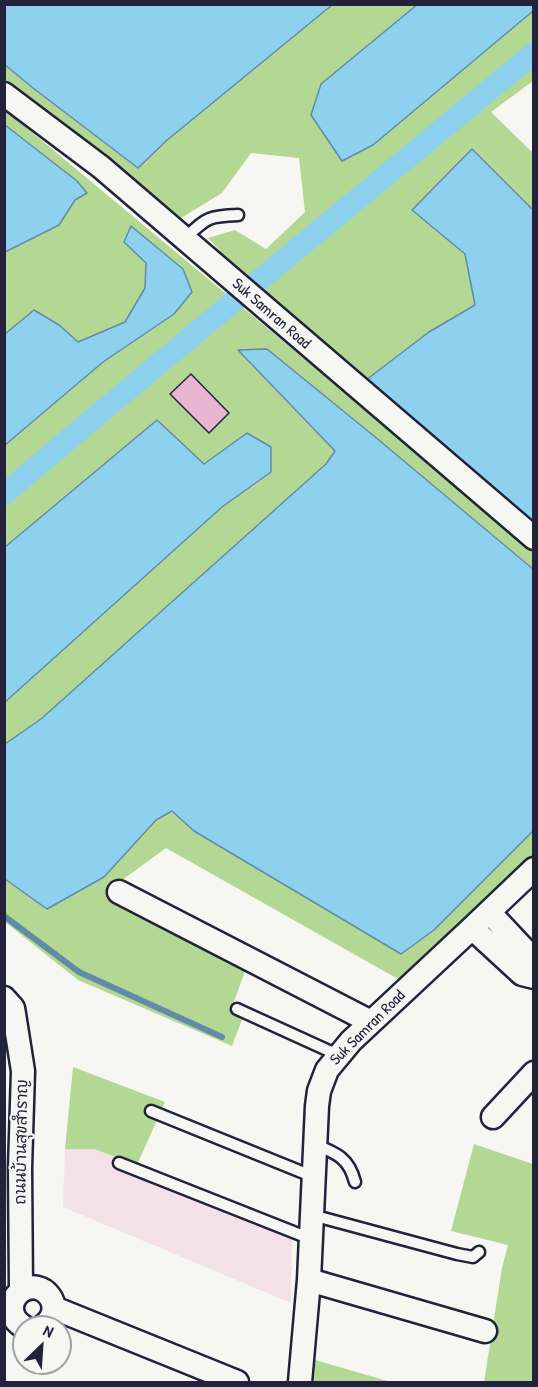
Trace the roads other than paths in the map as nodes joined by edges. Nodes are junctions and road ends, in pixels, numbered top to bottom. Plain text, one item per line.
1 (4, 94) edge
2 (238, 215) dead end
3 (184, 239) junction
4 (534, 538) edge
5 (534, 868) edge
6 (119, 892) dead end
7 (489, 912) junction
8 (472, 928) junction
9 (534, 960) edge
10 (534, 977) edge
11 (4, 998) edge
12 (237, 1009) dead end
13 (371, 1022) junction
14 (338, 1055) junction
15 (14, 1070) edge
16 (534, 1073) edge
17 (151, 1111) dead end
18 (493, 1117) dead end
19 (316, 1145) junction
20 (119, 1163) dead end
21 (12, 1168) edge
22 (314, 1177) junction
23 (354, 1182) dead end
24 (312, 1215) junction
25 (311, 1239) junction
26 (478, 1252) dead end
27 (16, 1279) edge
28 (309, 1280) junction
29 (54, 1308) junction
30 (14, 1315) edge
31 (52, 1315) edge
32 (485, 1331) dead end
33 (237, 1383) edge
34 (300, 1383) edge

1 - 3 street, Suk Samran Road
2 - 3 lane
3 - 4 street, Suk Samran Road
5 - 7 street, Suk Samran Road
6 - 13 street
7 - 8 street, Suk Samran Road
7 - 9 street
8 - 10 street
8 - 13 street, Suk Samran Road
11 - 15 street, ถนนบ้านสุขสำราญ
12 - 14 lane
13 - 14 street, Suk Samran Road
14 - 19 street, Suk Samran Road
15 - 21 street, ถนนบ้านสุขสำราญ
16 - 18 street
17 - 22 lane
19 - 22 street, Suk Samran Road
19 - 23 lane
20 - 25 lane
21 - 27 street, ถนนบ้านสุขสำราญ
22 - 24 street, Suk Samran Road
24 - 25 street, Suk Samran Road
24 - 26 lane
25 - 28 street, Suk Samran Road
27 - 29 street
27 - 30 street, ถนนบ้านสุขสำราญ
28 - 32 street
28 - 34 street, Suk Samran Road
29 - 31 street
29 - 33 street

